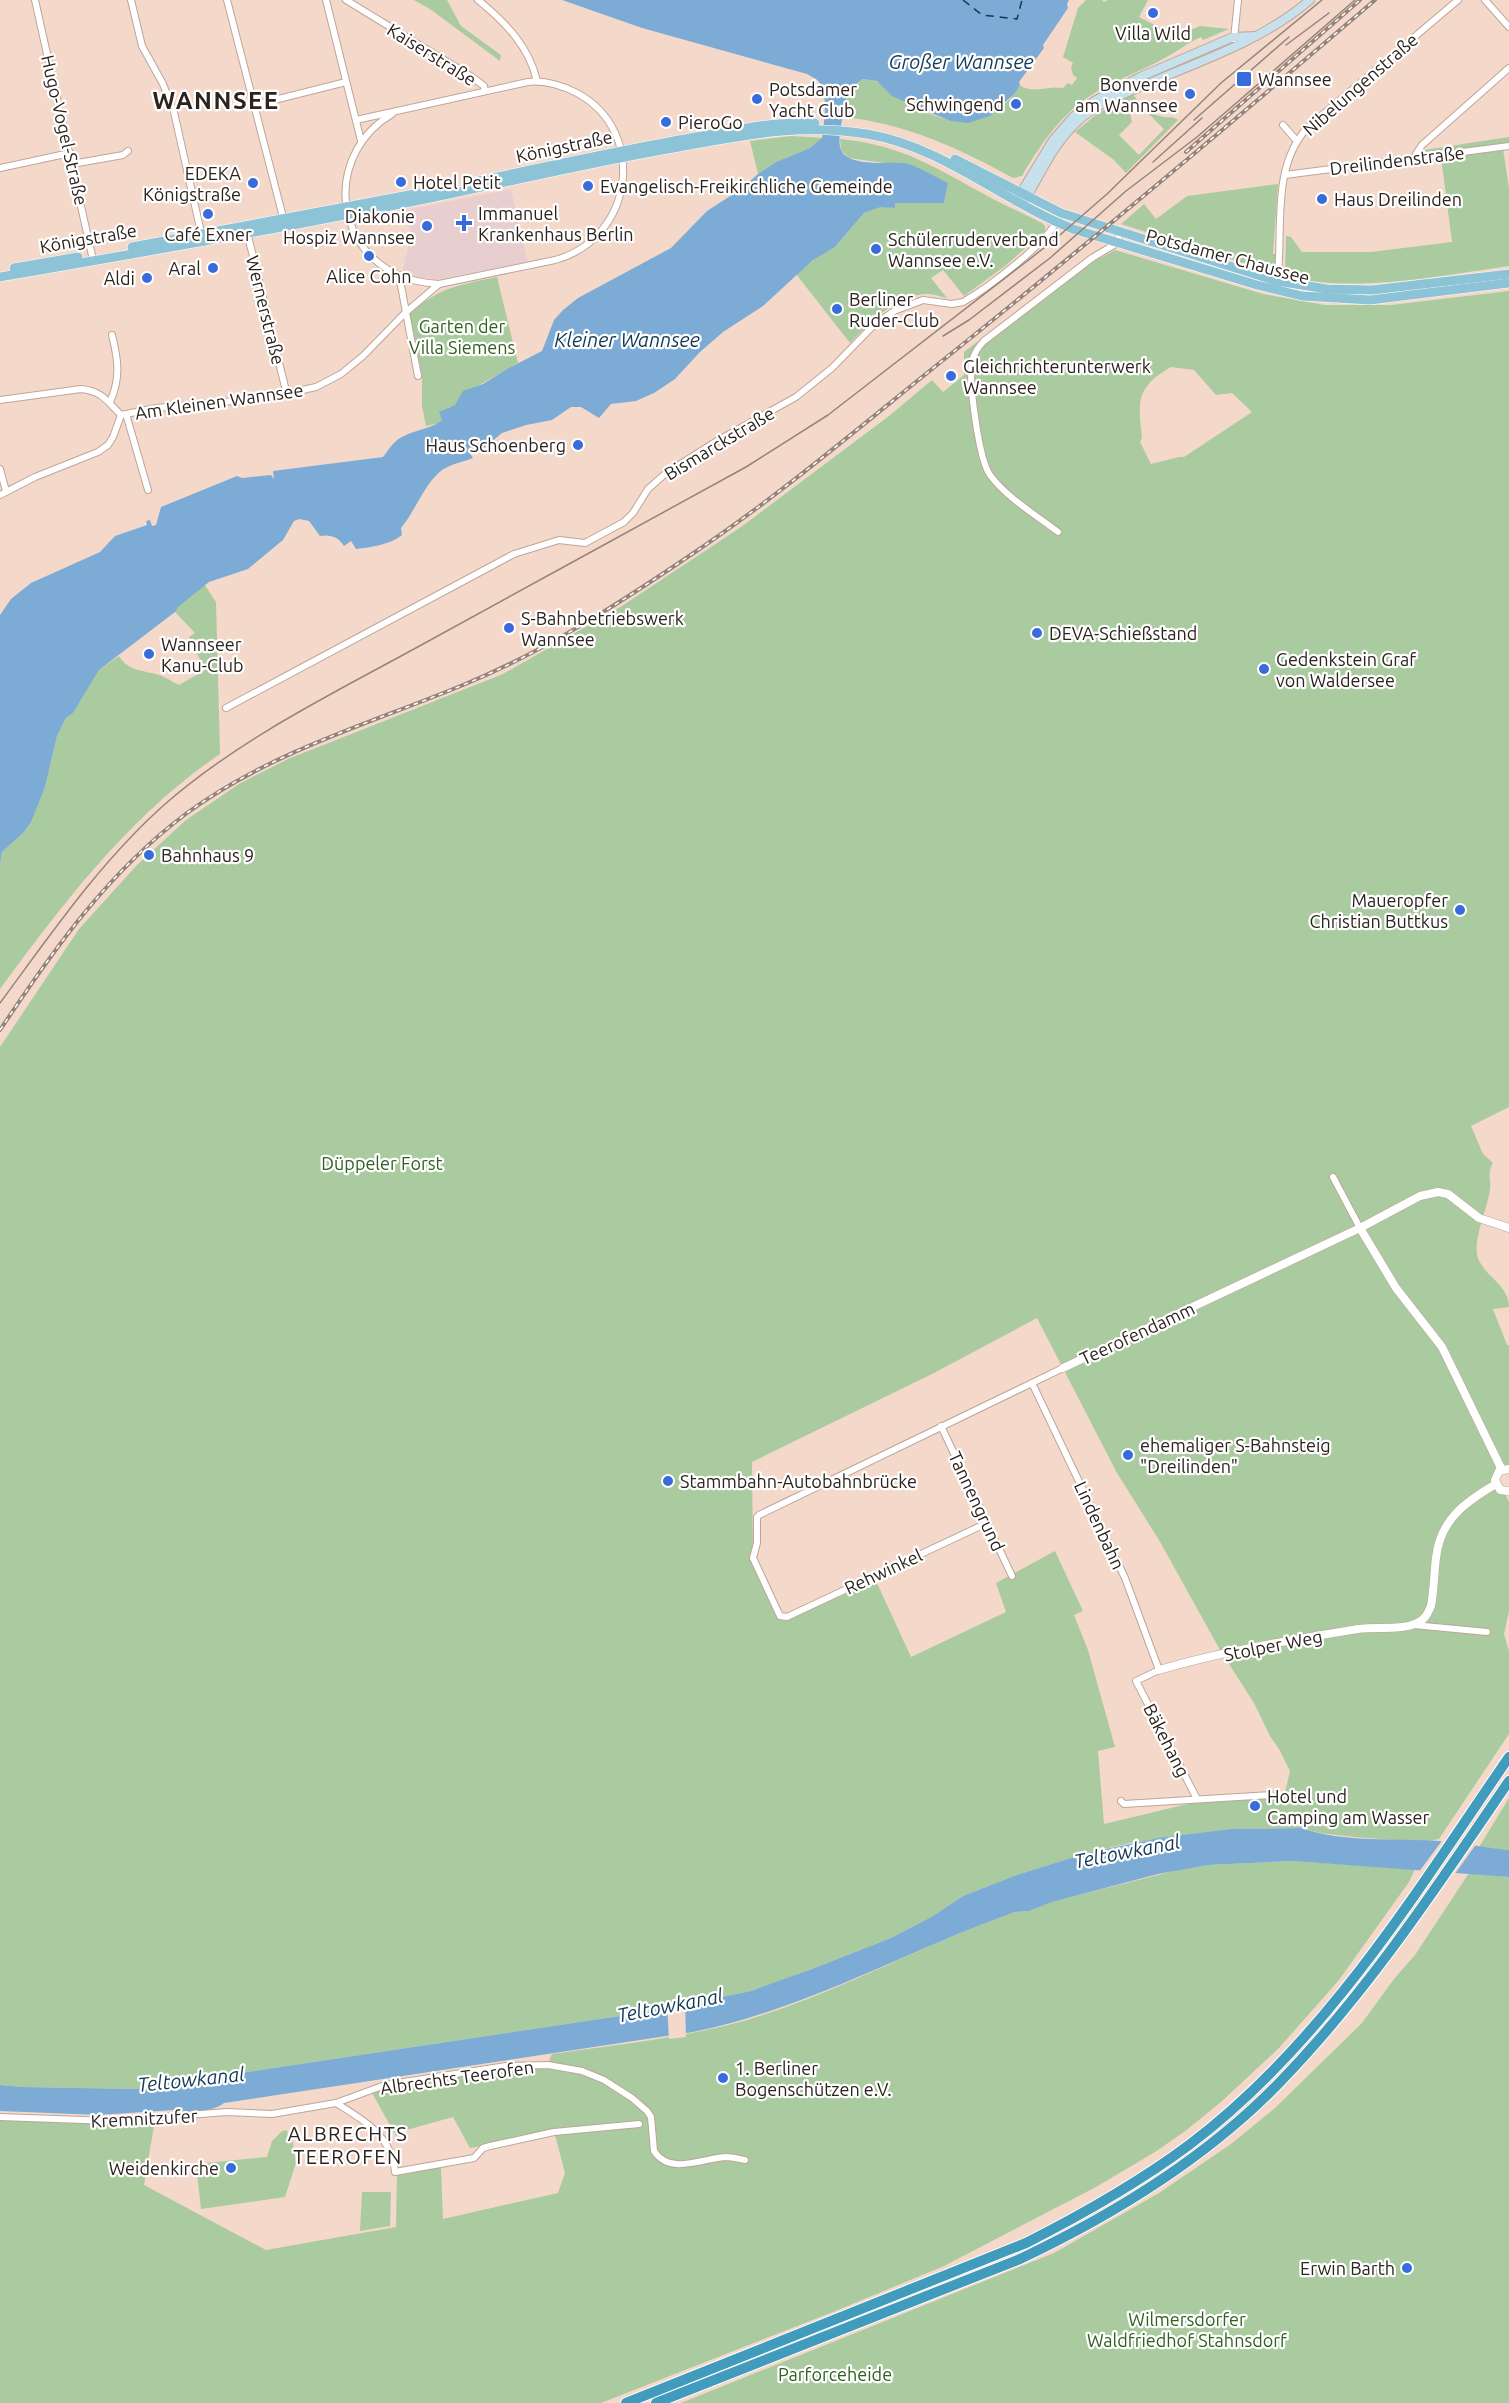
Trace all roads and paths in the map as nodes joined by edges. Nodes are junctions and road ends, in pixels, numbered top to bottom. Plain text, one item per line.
1 (36, 0) edge
2 (131, 0) edge
3 (227, 0) edge
4 (326, 0) edge
5 (346, 0) edge
6 (478, 0) edge
7 (1238, 0) edge
8 (1310, 0) edge
9 (1458, 0) edge
10 (1485, 0) edge
11 (1509, 27) edge
12 (1235, 41) junction
13 (1509, 68) edge
14 (537, 81) junction
15 (346, 82) junction
16 (485, 90) junction
17 (254, 105) junction
18 (397, 110) junction
19 (356, 120) junction
20 (1282, 125) dead end
21 (1296, 140) junction
22 (361, 141) junction
23 (1509, 146) edge
24 (128, 151) dead end
25 (70, 153) junction
26 (622, 154) junction
27 (1416, 158) junction
28 (72, 164) junction
29 (0, 168) edge
30 (1285, 175) junction
31 (1021, 199) junction
32 (347, 210) junction
33 (1061, 213) junction
34 (284, 221) junction
35 (1057, 222) junction
36 (246, 229) junction
37 (202, 237) junction
38 (1119, 238) junction
39 (93, 257) junction
40 (0, 271) edge
41 (1509, 274) edge
42 (399, 275) junction
43 (0, 277) edge
44 (1509, 283) edge
45 (439, 284) junction
46 (1276, 286) junction
47 (405, 313) junction
48 (112, 335) dead end
49 (418, 376) dead end
50 (287, 395) junction
51 (0, 400) edge
52 (110, 402) junction
53 (123, 415) junction
54 (0, 469) edge
55 (148, 490) dead end
56 (3, 493) edge
57 (1058, 532) dead end
58 (226, 708) dead end
59 (1333, 1178) dead end
60 (1360, 1227) junction
61 (1509, 1228) edge
62 (1063, 1368) joint
63 (1032, 1383) junction
64 (941, 1426) junction
65 (1505, 1469) edge
66 (1496, 1484) junction
67 (1509, 1491) edge
68 (987, 1523) junction
69 (1012, 1576) dead end
70 (780, 1616) joint
71 (1414, 1624) junction
72 (1487, 1632) dead end
73 (1159, 1670) junction
74 (1136, 1681) joint
75 (1509, 1757) edge
76 (1509, 1781) edge
77 (1270, 1796) dead end
78 (1197, 1799) junction
79 (1122, 1801) dead end
80 (336, 2103) junction
81 (287, 2112) joint
82 (0, 2117) edge
83 (639, 2124) dead end
84 (745, 2160) dead end
85 (626, 2403) edge
86 (656, 2403) edge

1 - 25 street, Hugo-Vogel-Straße
2 - 37 street
3 - 17 street
4 - 15 street
5 - 16 street, Kaiserstraße
6 - 14 street
7 - 12 street
8 - 12 main road
9 - 21 street, Nibelungenstraße
10 - 11 street
12 - 31 main road
13 - 27 street
14 - 16 street
14 - 26 street
15 - 17 street
15 - 19 street
16 - 18 street
17 - 34 street
18 - 19 street
18 - 22 street
19 - 22 street
20 - 21 street
21 - 30 street, Nibelungenstraße
22 - 32 street
23 - 27 street, Dreilindenstraße
24 - 28 street
25 - 28 street, Hugo-Vogel-Straße
25 - 29 street
26 - 31 main road, Königstraße
26 - 32 main road, Königstraße
26 - 45 street, Am Kleinen Wannsee
27 - 30 street, Dreilindenstraße
28 - 39 street, Hugo-Vogel-Straße
30 - 46 street, Nibelungenstraße
31 - 33 main road, Königstraße
31 - 35 main road, Königstraße
32 - 34 main road, Königstraße
32 - 42 street
33 - 35 street, Bismarckstraße
33 - 38 main road, Königstraße
34 - 36 main road, Königstraße
35 - 38 main road, Königstraße
35 - 58 street, Bismarckstraße
36 - 37 main road, Königstraße
36 - 50 street, Wernerstraße
37 - 39 main road, Königstraße
38 - 46 main road, Potsdamer Chaussee
38 - 57 street
39 - 40 main road, Königstraße
39 - 43 main road, Königstraße
41 - 46 main road, Potsdamer Chaussee
42 - 45 street
42 - 47 street
44 - 46 main road, Potsdamer Chaussee
45 - 47 street, Am Kleinen Wannsee
47 - 49 street
47 - 50 street, Am Kleinen Wannsee
48 - 52 street
50 - 53 street, Am Kleinen Wannsee
51 - 52 street
52 - 53 street
53 - 55 street
53 - 56 street, Am Kleinen Wannsee
54 - 56 street
59 - 60 street
60 - 61 street, Teerofendamm
60 - 62 street, Teerofendamm
60 - 65 street
62 - 63 street, Teerofendamm
63 - 64 street, Teerofendamm
63 - 73 street, Lindenbahn
64 - 68 street, Tannengrund
64 - 70 street, Teerofendamm
65 - 66 street
66 - 67 street
66 - 71 street
68 - 69 street, Tannengrund
68 - 70 street, Rehwinkel
71 - 72 street, Stolper Weg
71 - 73 street, Stolper Weg
73 - 74 street, Stolper Weg
74 - 78 street, Bäkehang
75 - 85 highway
76 - 86 highway
77 - 78 street, Bäkehang
78 - 79 street, Bäkehang
80 - 81 street, Albrechts Teerofen
80 - 83 street
80 - 84 street, Albrechts Teerofen
81 - 82 street, Kremnitzufer

